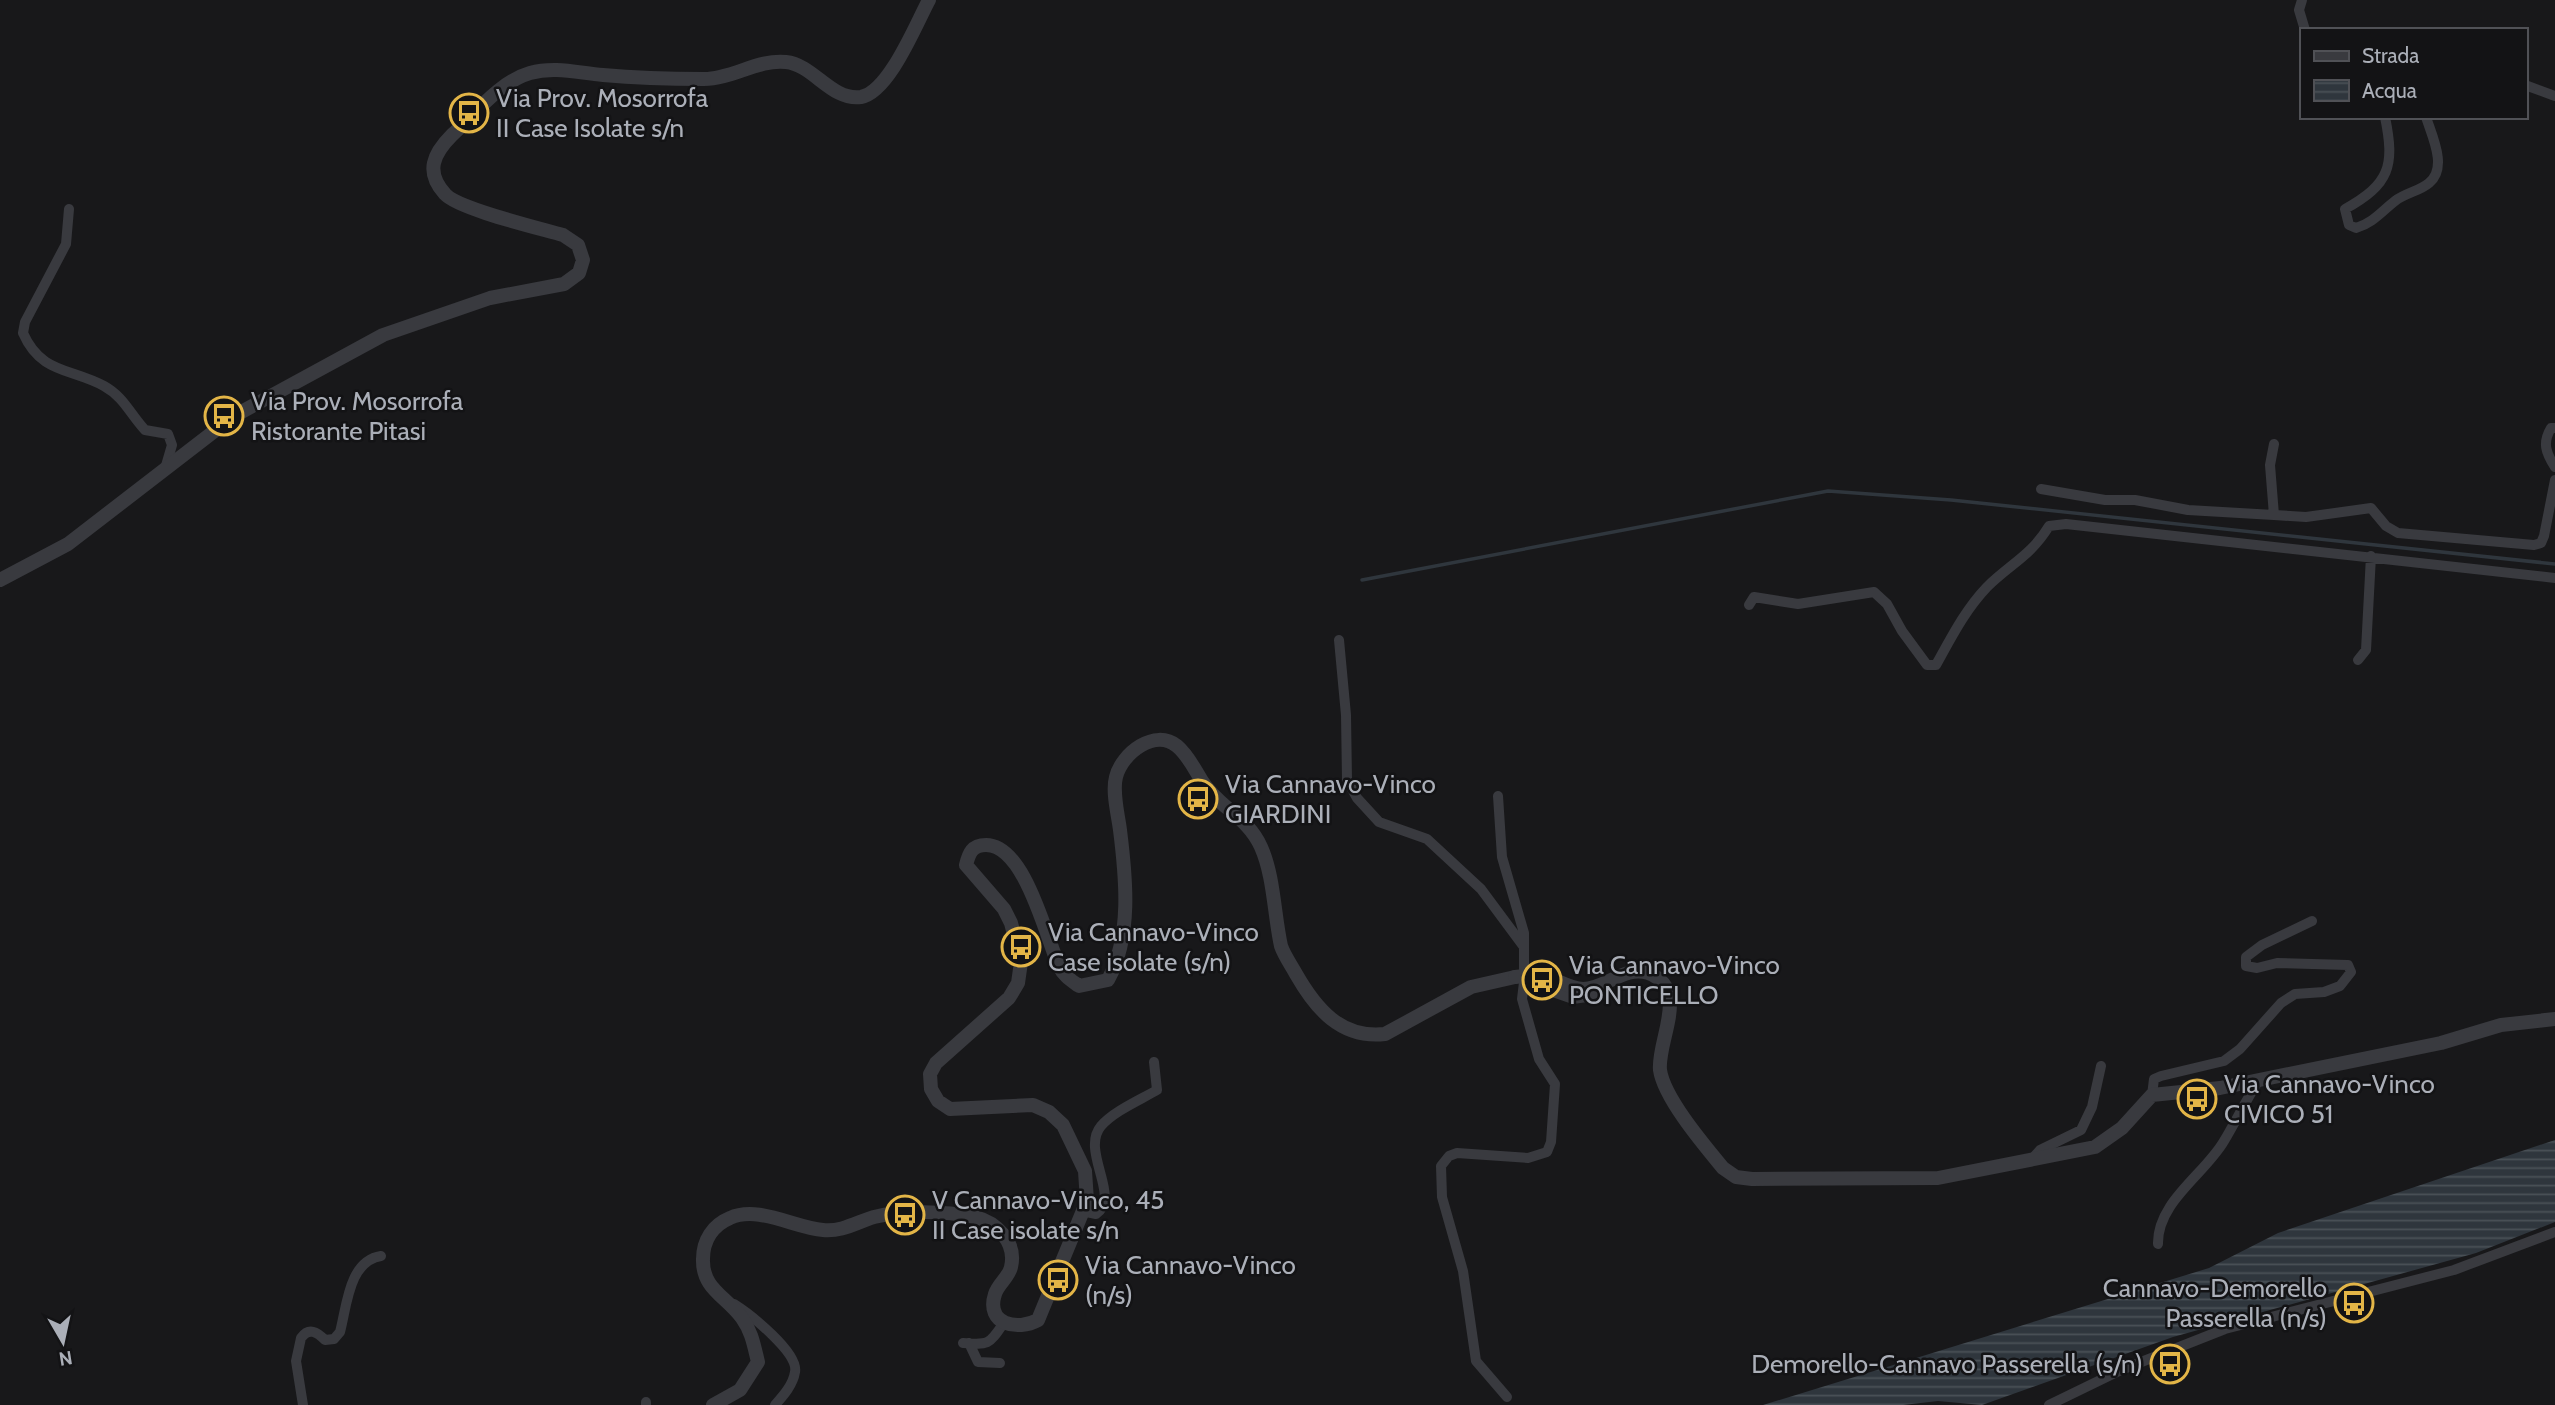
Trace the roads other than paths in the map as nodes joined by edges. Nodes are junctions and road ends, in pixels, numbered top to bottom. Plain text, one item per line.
1 (929, 0) edge
2 (2302, 0) edge
3 (2304, 28) edge
4 (2527, 86) edge
5 (2555, 96) edge
6 (2385, 119) edge
7 (2427, 119) edge
8 (69, 209) dead end
9 (2555, 428) edge
10 (2274, 444) dead end
11 (2555, 467) edge
12 (165, 469) junction
13 (2555, 480) edge
14 (2041, 489) dead end
15 (2274, 515) junction
16 (2371, 556) junction
17 (2555, 578) edge
18 (0, 580) edge
19 (1749, 605) dead end
20 (1339, 640) dead end
21 (2358, 660) dead end
22 (1498, 796) dead end
23 (2312, 921) dead end
24 (1524, 947) junction
25 (1524, 978) junction
26 (2555, 1019) edge
27 (1154, 1062) dead end
28 (2101, 1066) dead end
29 (2259, 1080) junction
30 (2152, 1095) junction
31 (2031, 1160) junction
32 (1082, 1212) junction
33 (2555, 1232) edge
34 (2158, 1244) dead end
35 (381, 1256) dead end
36 (717, 1294) junction
37 (1003, 1324) junction
38 (1000, 1363) dead end
39 (1507, 1397) dead end
40 (303, 1405) edge
41 (713, 1405) edge
42 (775, 1405) edge
43 (2049, 1405) edge

1 - 12 street
2 - 3 street
4 - 5 street
6 - 7 street
8 - 12 street
9 - 11 street
10 - 15 street
12 - 18 street
13 - 15 street
14 - 15 street
16 - 17 street
16 - 19 street
16 - 21 street
20 - 24 street
22 - 24 street
23 - 30 street
24 - 25 street
25 - 31 street
25 - 32 street
25 - 39 street
26 - 29 street
27 - 32 street
28 - 31 street
29 - 30 street
29 - 34 street
30 - 31 street
32 - 37 street
33 - 43 street
35 - 40 street
36 - 37 street
36 - 41 street
36 - 42 street
37 - 38 street

